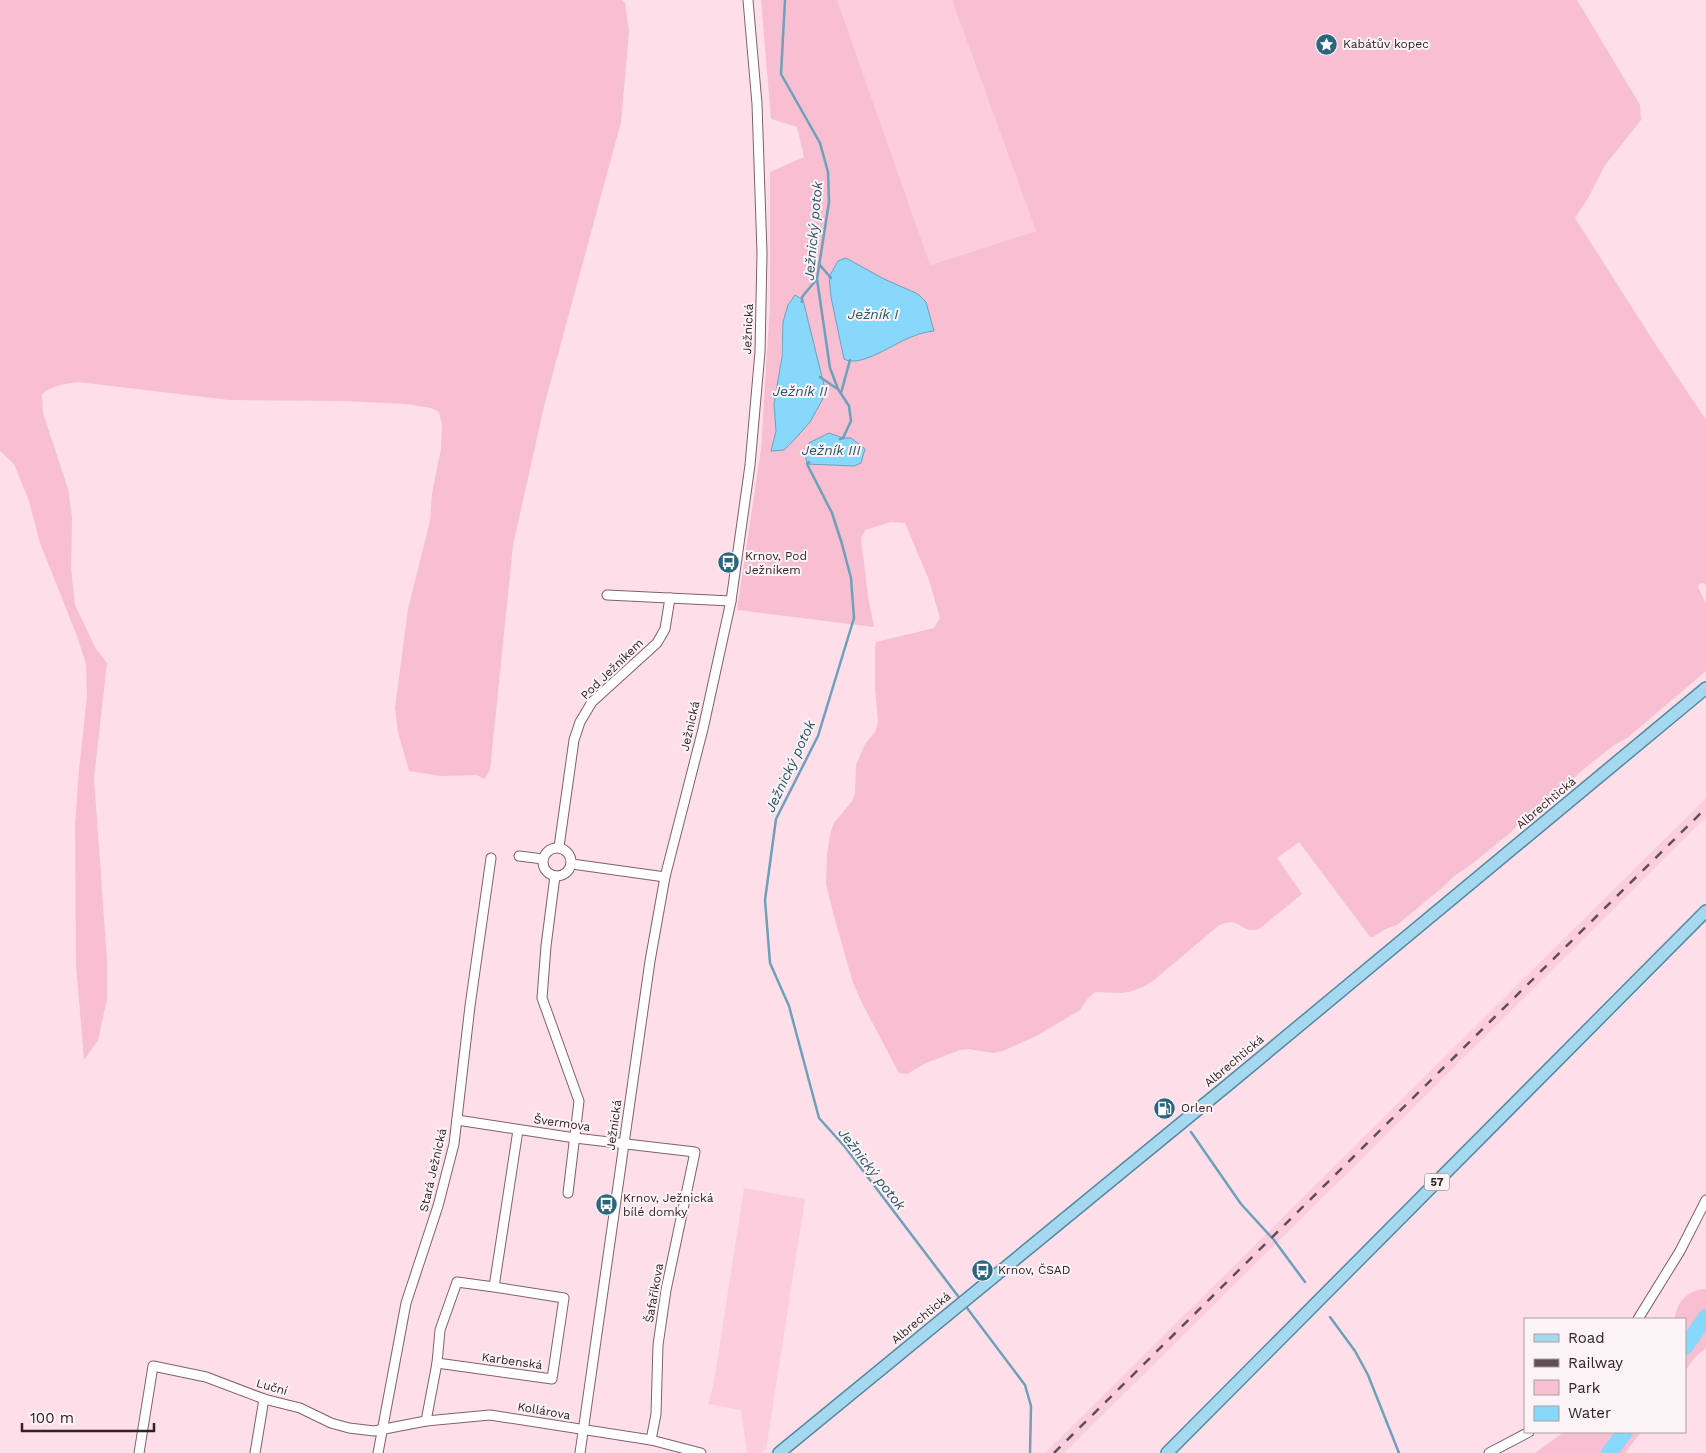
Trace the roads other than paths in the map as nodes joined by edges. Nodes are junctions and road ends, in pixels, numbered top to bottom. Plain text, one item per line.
1 (748, 0) edge
2 (607, 594) dead end
3 (670, 598) junction
4 (731, 602) junction
5 (1706, 688) edge
6 (559, 847) junction
7 (519, 856) dead end
8 (491, 858) dead end
9 (543, 858) junction
10 (572, 864) junction
11 (555, 876) junction
12 (665, 877) junction
13 (1706, 911) edge
14 (457, 1120) junction
15 (518, 1130) junction
16 (575, 1138) junction
17 (624, 1144) junction
18 (695, 1152) joint
19 (568, 1193) dead end
20 (1706, 1200) edge
21 (494, 1287) junction
22 (1639, 1318) edge
23 (437, 1363) junction
24 (264, 1399) junction
25 (426, 1421) junction
26 (382, 1429) junction
27 (583, 1430) junction
28 (1526, 1433) edge
29 (651, 1440) junction
30 (139, 1453) edge
31 (255, 1453) edge
32 (378, 1453) edge
33 (580, 1453) edge
34 (701, 1453) edge
35 (779, 1453) edge
36 (1167, 1453) edge
37 (1489, 1453) edge

1 - 4 street, Ježnická
2 - 3 street
3 - 4 street
3 - 6 street, Pod Ježníkem
4 - 12 street, Ježnická
5 - 35 main road, Albrechtická
6 - 9 street
6 - 10 street
7 - 9 street
8 - 14 street, Stará Ježnická
9 - 11 street
10 - 11 street
10 - 12 street
11 - 16 street
12 - 17 street, Ježnická
13 - 36 main road, 57
14 - 15 street, Švermova
14 - 26 street, Stará Ježnická
15 - 16 street, Švermova
15 - 21 street
16 - 17 street, Švermova
16 - 19 street
17 - 18 street, Švermova
17 - 27 street, Ježnická
18 - 29 street, Šafaříkova
20 - 22 street
21 - 23 street, Karbenská
21 - 23 street, Karbenská
23 - 25 street, Karbenská
24 - 26 street, Luční
24 - 30 street, Luční
24 - 31 street
25 - 26 street, Kollárova
25 - 27 street, Kollárova
26 - 32 street, Stará Ježnická
27 - 29 street, Kollárova
27 - 33 street, Ježnická
28 - 37 street
29 - 34 street, Kollárova

